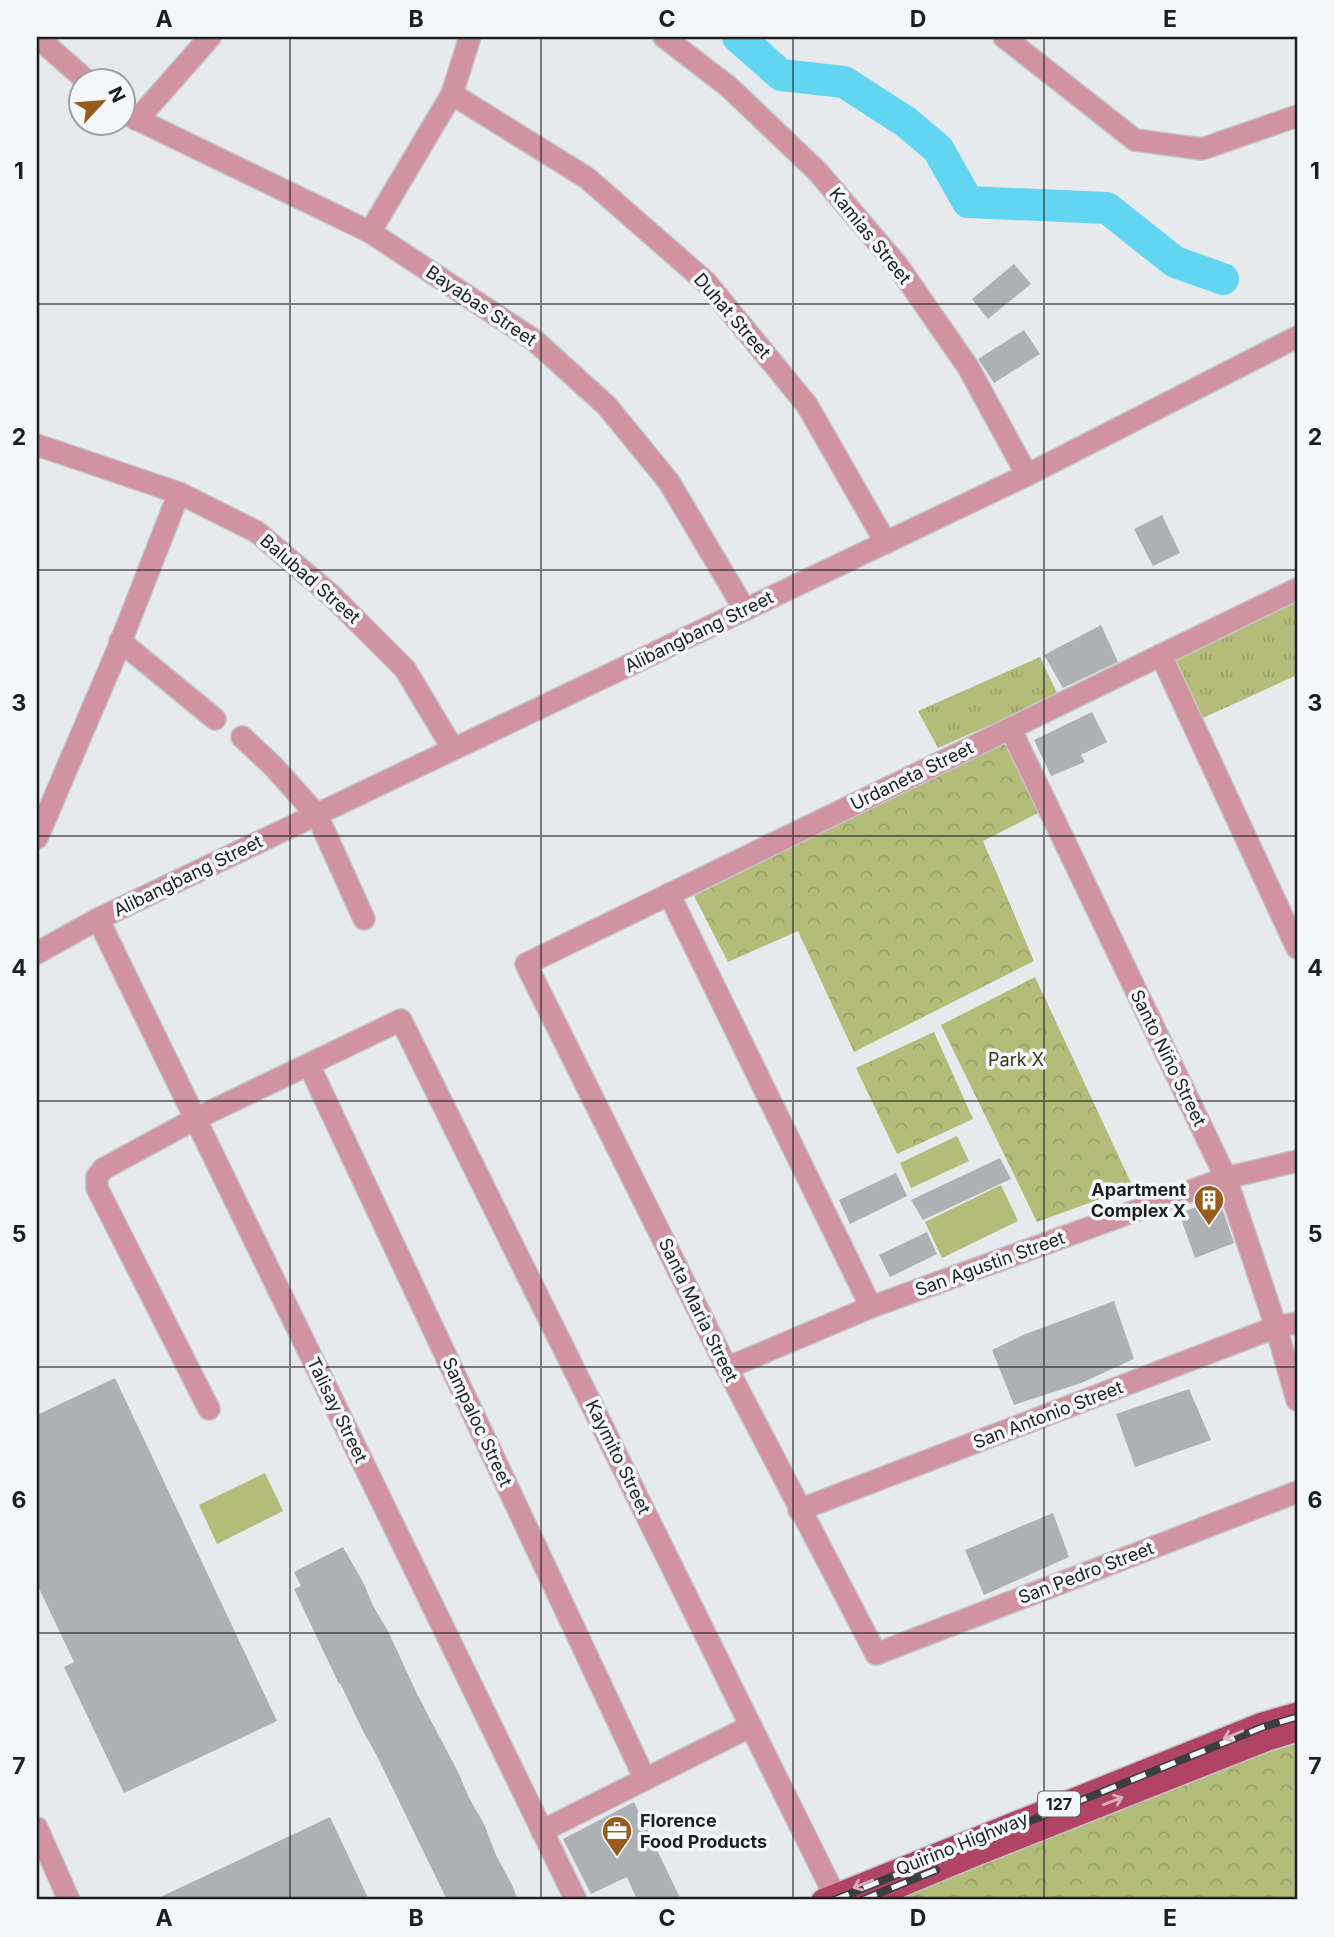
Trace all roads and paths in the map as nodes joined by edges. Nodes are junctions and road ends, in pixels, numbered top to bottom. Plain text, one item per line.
1 (37, 37) edge
2 (210, 37) edge
3 (470, 37) edge
4 (664, 37) edge
5 (1005, 37) edge
6 (70, 66) edge
7 (452, 94) junction
8 (136, 110) edge
9 (1297, 116) edge
10 (136, 119) edge
11 (370, 232) junction
12 (1297, 337) edge
13 (37, 445) edge
14 (1027, 475) junction
15 (179, 493) junction
16 (886, 543) junction
17 (1297, 589) edge
18 (745, 610) junction
19 (120, 641) junction
20 (1161, 655) junction
21 (215, 719) dead end
22 (1010, 729) junction
23 (242, 737) dead end
24 (453, 749) junction
25 (317, 815) junction
26 (37, 838) edge
27 (669, 894) junction
28 (98, 919) junction
29 (364, 919) dead end
30 (1297, 948) edge
31 (37, 953) edge
32 (526, 964) joint
33 (309, 1065) junction
34 (195, 1119) junction
35 (1297, 1161) edge
36 (1226, 1178) junction
37 (872, 1307) junction
38 (1297, 1323) edge
39 (1276, 1327) junction
40 (727, 1368) junction
41 (1297, 1399) edge
42 (209, 1409) dead end
43 (1297, 1492) edge
44 (799, 1510) junction
45 (876, 1654) joint
46 (1297, 1713) edge
47 (751, 1726) junction
48 (1297, 1731) edge
49 (645, 1779) junction
50 (37, 1828) edge
51 (542, 1831) junction
52 (970, 1849) junction
53 (831, 1899) edge
54 (69, 1900) edge
55 (576, 1900) edge
56 (868, 1900) edge

1 - 6 street
2 - 8 street
3 - 7 street
4 - 14 street, Kamias Street
5 - 9 street
7 - 11 street
7 - 16 street, Duhat Street
10 - 11 street, Bayabas Street
11 - 18 street, Bayabas Street
12 - 14 street, Alibangbang Street
13 - 15 street, Balubad Street
14 - 16 street, Alibangbang Street
15 - 19 street
15 - 24 street, Balubad Street
16 - 18 street, Alibangbang Street
17 - 20 street, Urdaneta Street
18 - 24 street, Alibangbang Street
19 - 21 street
19 - 26 street
20 - 22 street, Urdaneta Street
20 - 30 street
22 - 27 street, Urdaneta Street
22 - 36 street, Santo Niño Street
23 - 25 street
24 - 25 street, Alibangbang Street
25 - 28 street, Alibangbang Street
25 - 29 street
27 - 32 street, Urdaneta Street
27 - 37 street
28 - 31 street, Alibangbang Street
28 - 34 street, Talisay Street
32 - 40 street, Santa Maria Street
33 - 34 street
33 - 47 street, Kaymito Street
33 - 49 street, Sampaloc Street
34 - 42 street
34 - 51 street, Talisay Street
35 - 36 street, San Agustin Street
36 - 37 street, San Agustin Street
36 - 39 street, Santo Niño Street
37 - 40 street, San Agustin Street
38 - 39 street, San Antonio Street
39 - 41 street, Santo Niño Street
39 - 44 street, San Antonio Street
40 - 44 street, Santa Maria Street
43 - 45 street, San Pedro Street
44 - 45 street, Santa Maria Street
46 -> 52 main road, Quirino Highway / 127
47 - 49 street
47 - 53 street, Kaymito Street
52 -> 48 main road, Quirino Highway / 127
49 - 51 street
50 - 54 street
51 - 55 street, Talisay Street
52 -> 53 main road, Quirino Highway / 127
52 - 56 main road, Quirino Highway / 127

